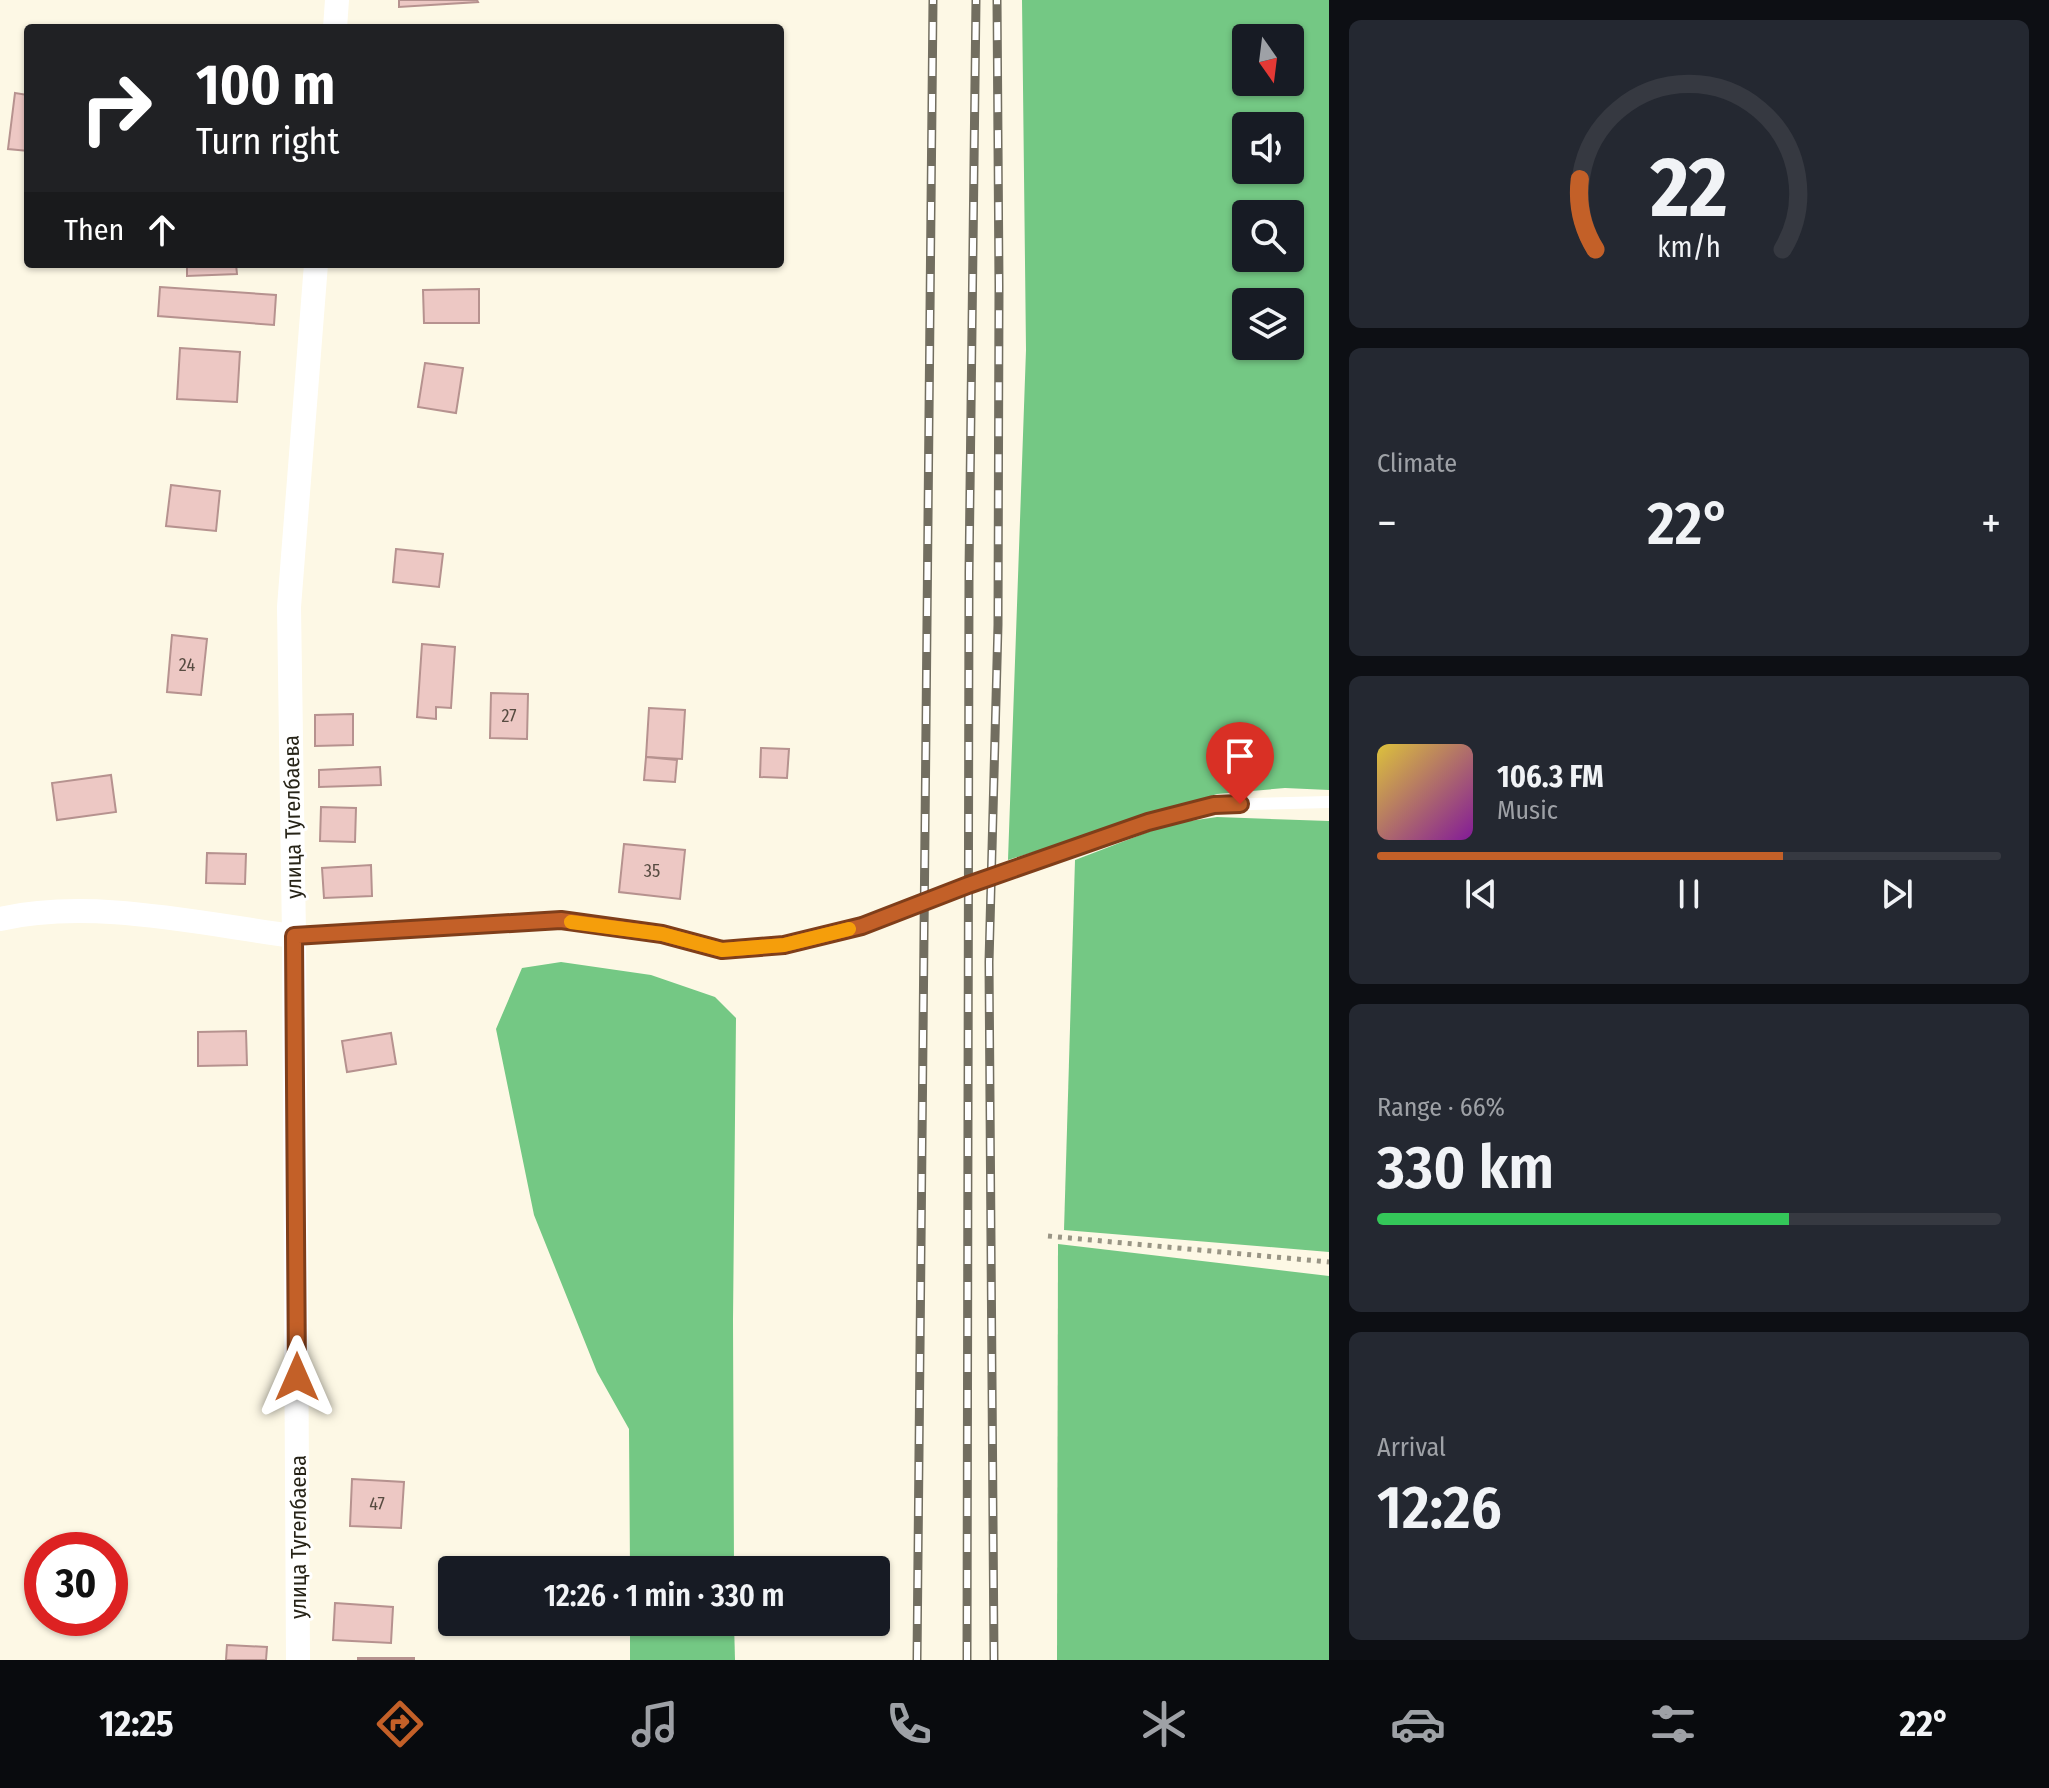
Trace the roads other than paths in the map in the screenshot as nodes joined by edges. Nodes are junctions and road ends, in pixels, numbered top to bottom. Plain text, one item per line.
1 (337, 0) edge
2 (335, 24) edge
3 (316, 268) edge
4 (1329, 802) edge
5 (0, 919) edge
6 (294, 936) junction
7 (298, 1660) edge

1 - 2 street
3 - 6 street, улица Тугелбаева
4 - 6 lane
5 - 6 street
6 - 7 street, улица Тугелбаева

